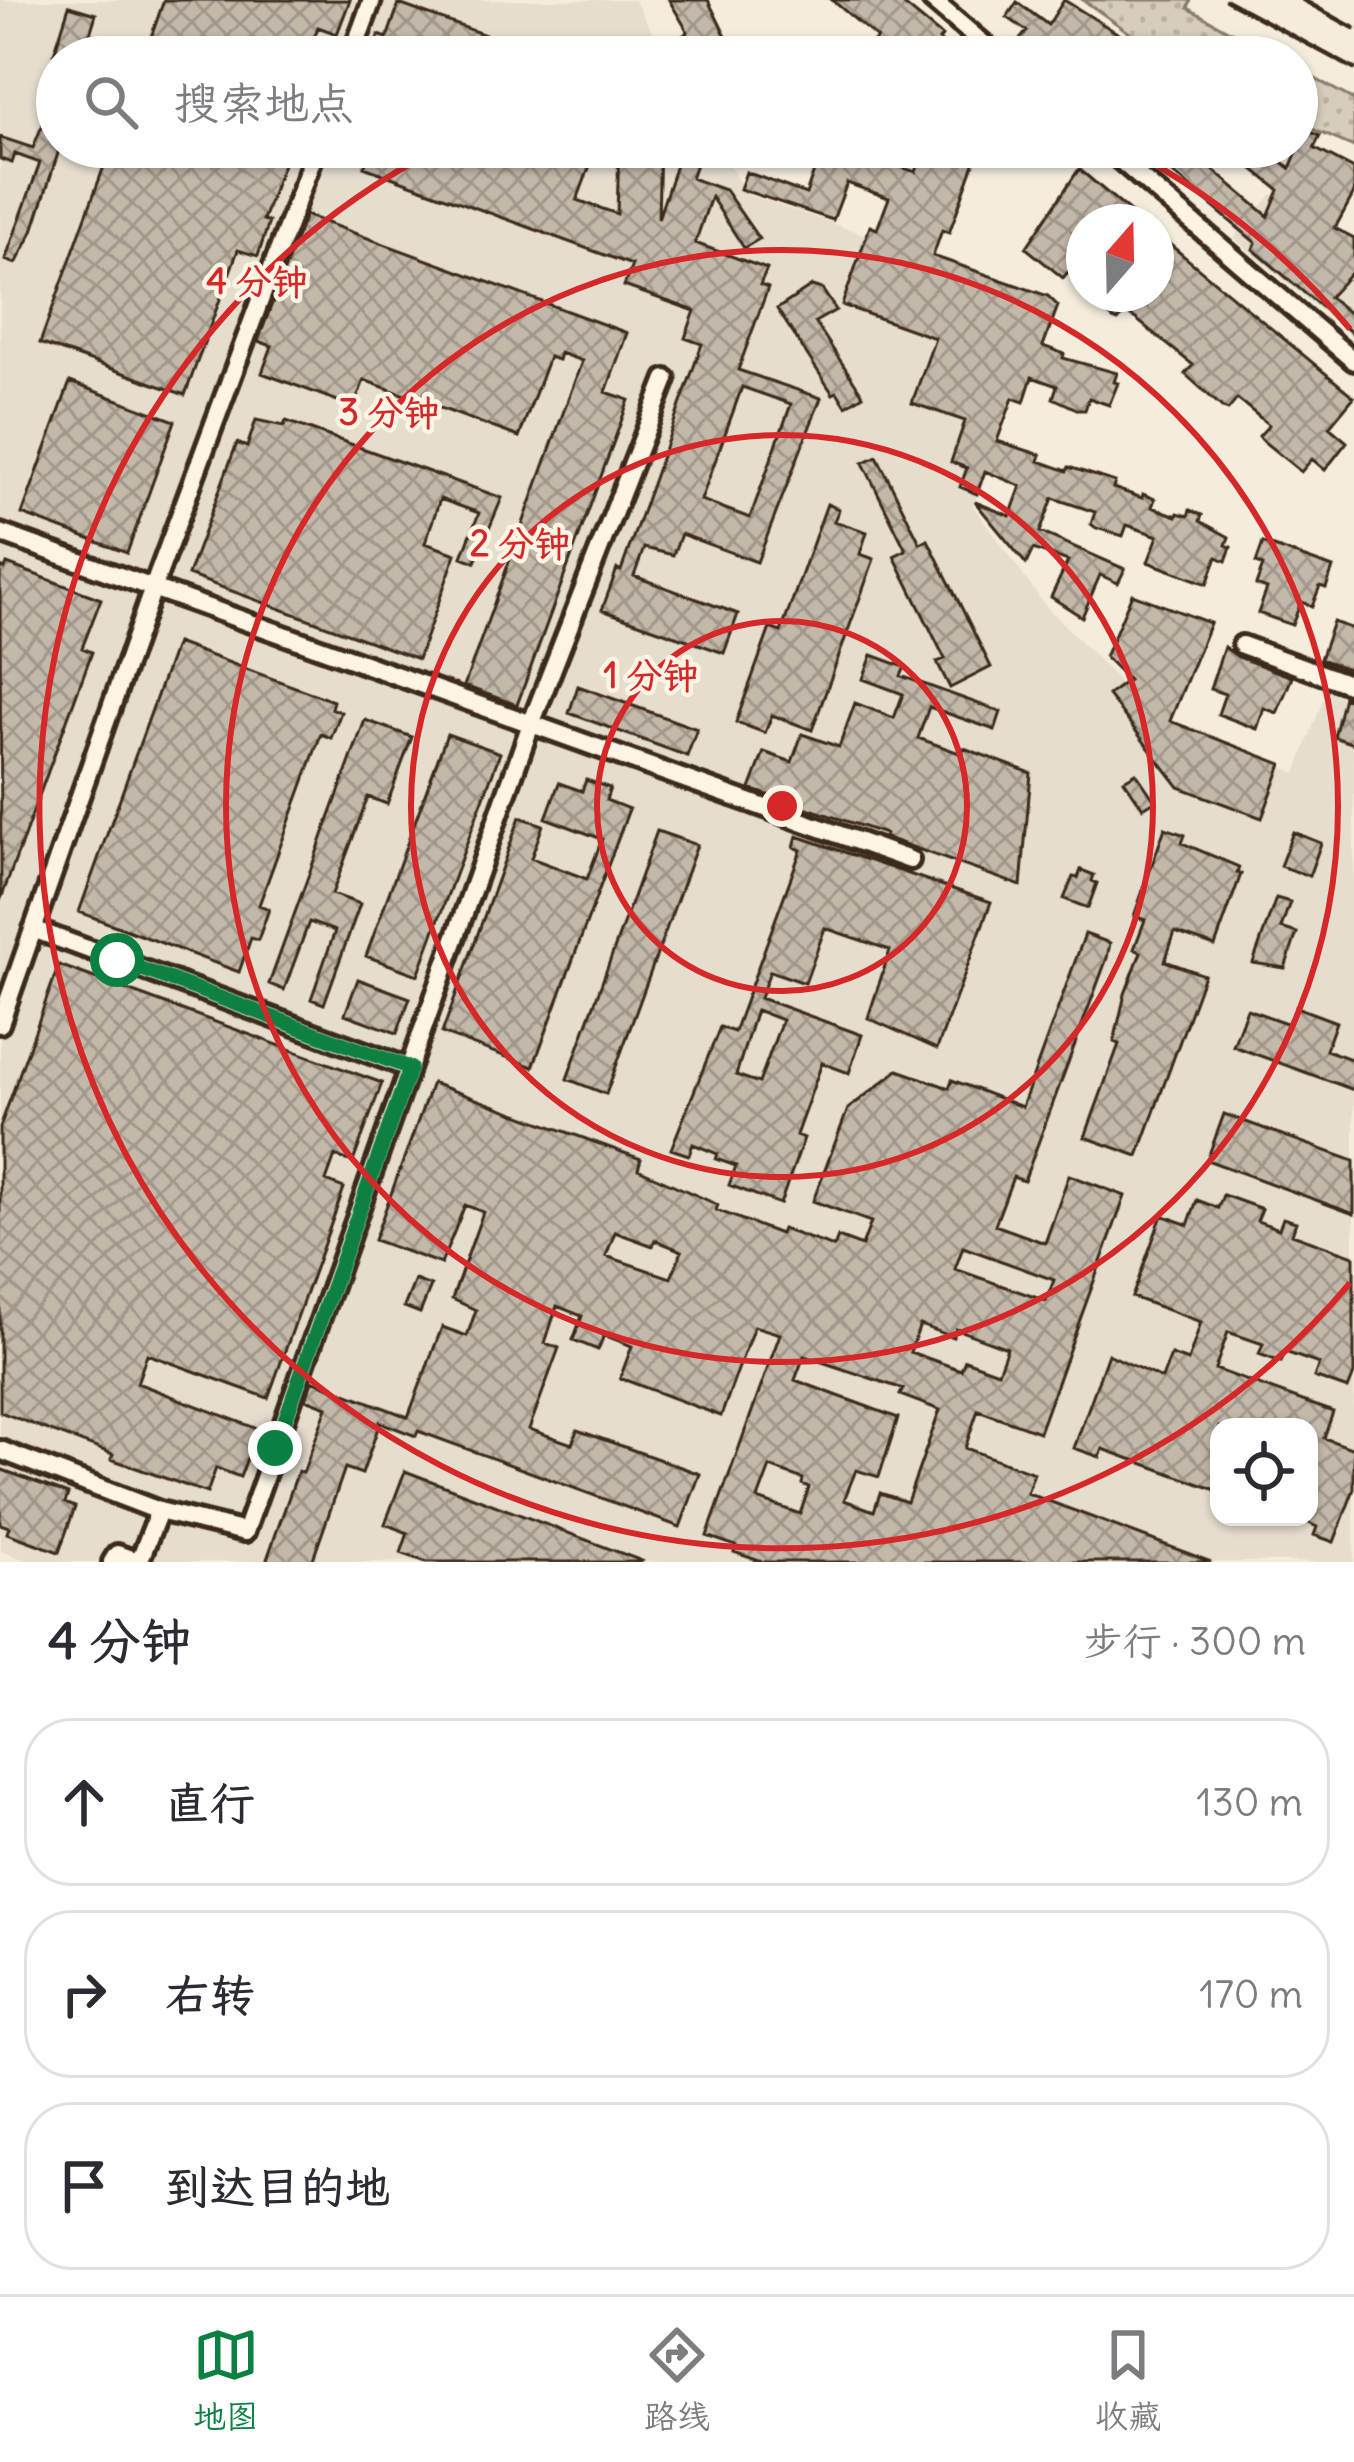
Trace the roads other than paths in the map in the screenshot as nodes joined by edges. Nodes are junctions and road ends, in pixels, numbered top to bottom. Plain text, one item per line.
1 (372, 0) edge
2 (932, 0) edge
3 (359, 36) edge
4 (975, 36) edge
5 (309, 168) edge
6 (1129, 168) edge
7 (1354, 361) edge
8 (666, 380) dead end
9 (0, 532) edge
10 (153, 588) junction
11 (1242, 645) dead end
12 (1354, 686) edge
13 (531, 724) junction
14 (910, 860) dead end
15 (33, 929) junction
16 (0, 1024) edge
17 (410, 1068) junction
18 (0, 1450) edge
19 (159, 1510) junction
20 (112, 1562) edge

1 - 3 street
2 - 4 street
5 - 10 street
6 - 7 street
8 - 13 street
9 - 10 street
10 - 13 street
10 - 15 street
11 - 12 street
13 - 14 street
13 - 17 street
15 - 16 street
15 - 17 street
17 - 19 street
18 - 19 street
19 - 20 street

